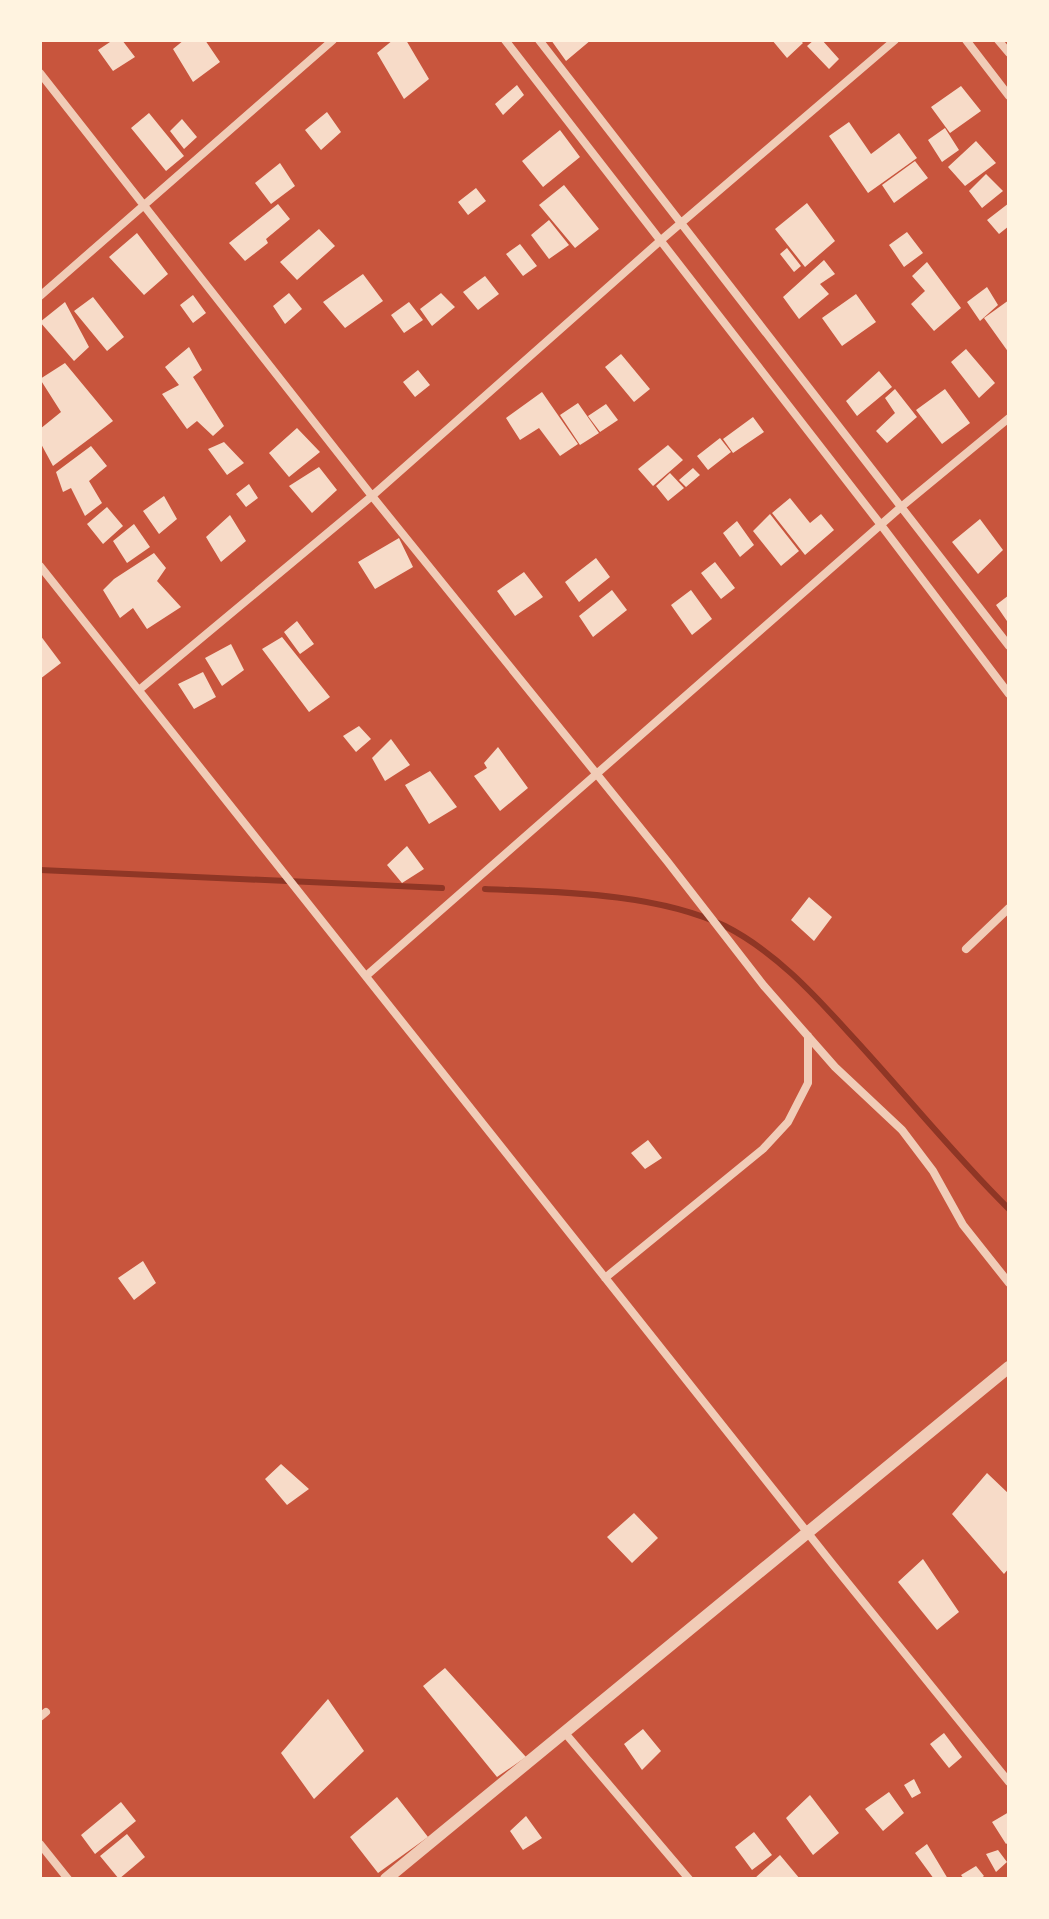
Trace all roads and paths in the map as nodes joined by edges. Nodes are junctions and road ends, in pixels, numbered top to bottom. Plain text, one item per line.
1 (333, 40) edge
2 (505, 40) edge
3 (539, 40) edge
4 (895, 40) edge
5 (966, 40) edge
6 (998, 40) edge
7 (1009, 53) edge
8 (40, 73) edge
9 (1009, 96) edge
10 (144, 204) junction
11 (681, 223) junction
12 (660, 241) junction
13 (40, 296) edge
14 (1009, 418) edge
15 (372, 496) junction
16 (901, 507) junction
17 (881, 525) junction
18 (40, 566) edge
19 (1009, 646) edge
20 (139, 690) junction
21 (1009, 694) edge
22 (596, 774) junction
23 (1009, 908) edge
24 (966, 949) dead end
25 (366, 976) junction
26 (808, 1036) junction
27 (605, 1278) junction
28 (1009, 1283) edge
29 (1009, 1367) edge
30 (808, 1534) junction
31 (565, 1733) junction
32 (1009, 1782) edge
33 (40, 1844) edge
34 (68, 1879) edge
35 (386, 1879) edge
36 (689, 1879) edge

1 - 10 street
2 - 12 street
3 - 11 street
4 - 11 street
5 - 9 street
6 - 7 street
8 - 10 street
10 - 13 street
10 - 15 street
11 - 12 street
11 - 16 street
12 - 15 street
12 - 17 street
14 - 16 street
15 - 20 street
15 - 22 street
16 - 17 street
16 - 19 street
17 - 21 street
17 - 22 street
18 - 20 street
20 - 25 street
22 - 25 street
22 - 26 street
23 - 24 street
25 - 27 street
26 - 27 street
26 - 28 street
27 - 30 street
29 - 30 street
30 - 31 street
30 - 32 street
31 - 35 street
31 - 36 street
33 - 34 street

